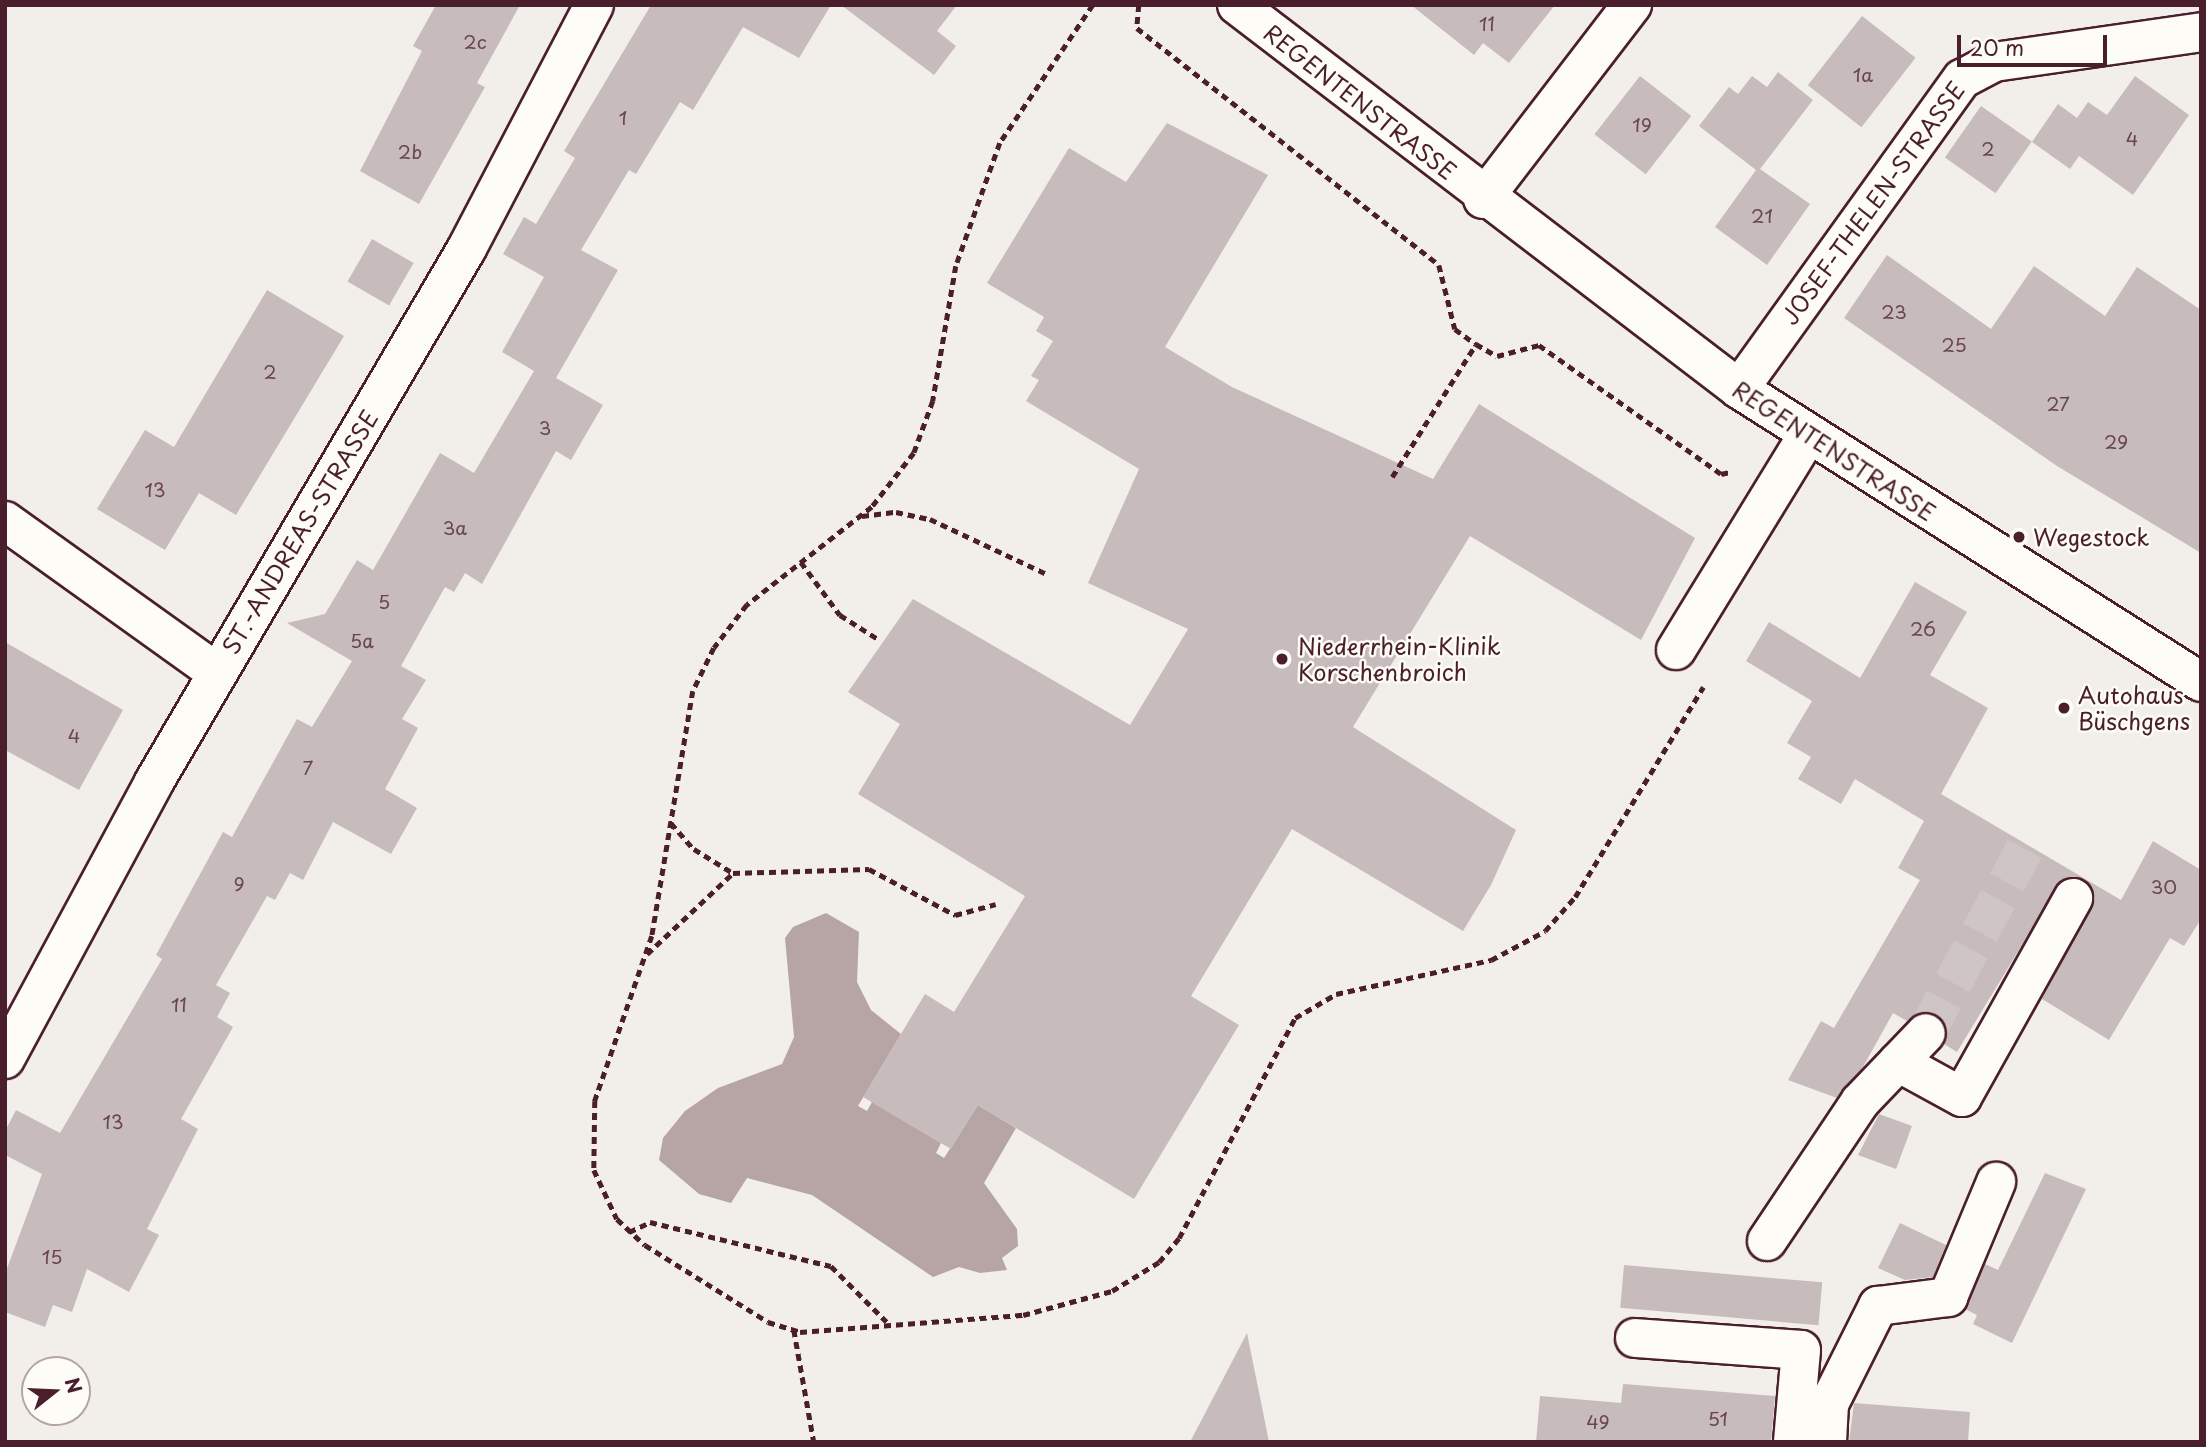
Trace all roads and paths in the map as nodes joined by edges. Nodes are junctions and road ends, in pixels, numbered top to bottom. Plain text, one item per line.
1 (594, 5) edge
2 (1093, 5) edge
3 (1139, 5) edge
4 (1237, 5) edge
5 (1632, 5) edge
6 (2201, 33) edge
7 (1483, 199) junction
8 (1476, 344) junction
9 (1739, 389) junction
10 (1807, 436) junction
11 (1392, 477) dead end
12 (1779, 482) junction
13 (861, 516) junction
14 (5, 521) edge
15 (801, 562) junction
16 (1047, 574) dead end
17 (878, 639) dead end
18 (1676, 650) dead end
19 (217, 673) junction
20 (2201, 682) edge
21 (1705, 684) dead end
22 (670, 822) junction
23 (733, 873) junction
24 (2073, 898) dead end
25 (996, 904) dead end
26 (645, 957) junction
27 (1926, 1033) tunnel mouth
28 (5, 1059) edge
29 (1898, 1062) junction
30 (1996, 1182) dead end
31 (629, 1232) junction
32 (1767, 1241) dead end
33 (888, 1324) junction
34 (794, 1330) junction
35 (1635, 1338) dead end
36 (814, 1442) edge
37 (1793, 1442) edge
38 (1827, 1442) edge

1 - 19 street, ST.-ANDREAS-STRASSE
2 - 13 path
3 - 8 path
4 - 7 street, REGENTENSTRASSE
5 - 7 street
6 - 9 street, JOSEF-THELEN-STRASSE
7 - 9 street, REGENTENSTRASSE
8 - 11 path
8 - 12 path
9 - 10 street, REGENTENSTRASSE
10 - 12 street
10 - 20 street, REGENTENSTRASSE
12 - 18 street
13 - 15 path
13 - 16 path
14 - 19 street
15 - 17 path
15 - 22 path
19 - 28 street, ST.-ANDREAS-STRASSE
21 - 33 path
22 - 23 path
22 - 26 path
23 - 25 path
23 - 26 path
24 - 29 street
26 - 31 path
27 - 29 street
29 - 32 street
30 - 38 street
31 - 33 path
31 - 34 path
33 - 34 path
34 - 36 path
35 - 37 street

